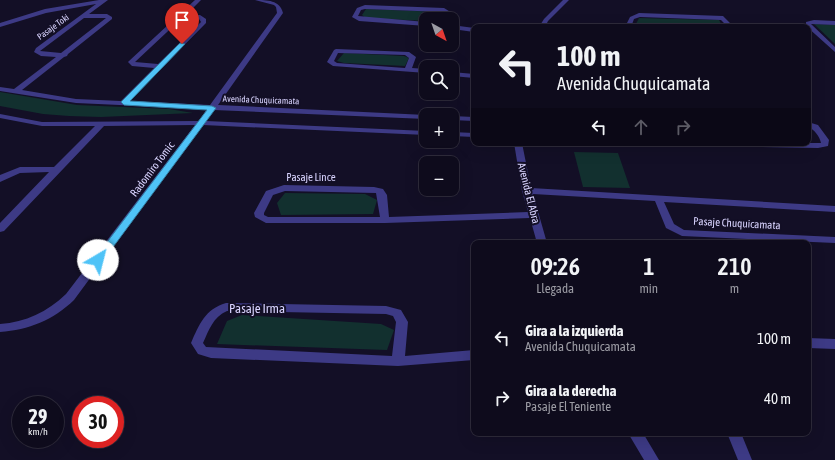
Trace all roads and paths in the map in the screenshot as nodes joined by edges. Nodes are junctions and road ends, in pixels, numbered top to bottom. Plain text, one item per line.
1 (105, 0) edge
2 (109, 0) edge
3 (198, 0) edge
4 (258, 0) edge
5 (566, 0) edge
6 (447, 12) edge
7 (84, 16) junction
8 (181, 16) junction
9 (835, 22) edge
10 (419, 23) edge
11 (544, 24) edge
12 (629, 24) edge
13 (729, 24) edge
14 (809, 24) edge
15 (0, 25) edge
16 (811, 26) edge
17 (459, 28) edge
18 (471, 30) edge
19 (835, 50) edge
20 (65, 54) junction
21 (160, 66) junction
22 (408, 69) junction
23 (419, 70) edge
24 (459, 75) edge
25 (471, 76) edge
26 (0, 89) edge
27 (15, 92) junction
28 (124, 102) junction
29 (212, 108) junction
30 (0, 116) edge
31 (419, 117) edge
32 (459, 118) edge
33 (471, 119) edge
34 (201, 123) junction
35 (101, 124) junction
36 (811, 125) edge
37 (419, 133) edge
38 (459, 134) edge
39 (471, 135) edge
40 (519, 146) edge
41 (811, 146) edge
42 (56, 170) junction
43 (0, 179) edge
44 (527, 191) junction
45 (658, 198) junction
46 (835, 209) edge
47 (534, 215) junction
48 (385, 220) junction
49 (0, 229) edge
50 (541, 240) edge
51 (835, 240) edge
52 (0, 328) edge
53 (811, 343) edge
54 (835, 344) edge
55 (471, 355) edge
56 (398, 360) junction
57 (637, 436) edge
58 (735, 436) edge
59 (652, 460) edge
60 (745, 460) edge

1 - 2 street
1 - 7 street, Pasaje Toki
1 - 15 street
3 - 8 street
4 - 29 street, Radomiro Tomic
5 - 11 street
6 - 10 street
7 - 20 street, Pasaje Toki
7 - 20 street, Pasaje Toki
8 - 21 street
8 - 21 street
9 - 14 street
12 - 13 street
16 - 19 street
17 - 18 street
20 - 27 street, Pasaje Toki
21 - 28 street
22 - 22 street
22 - 23 street
24 - 25 street
26 - 27 street, Avenida Chuquicamata
27 - 28 street, Avenida Chuquicamata
28 - 29 street, Avenida Chuquicamata
29 - 31 street, Avenida Chuquicamata
29 - 34 street, Radomiro Tomic
30 - 35 street
32 - 33 street
34 - 35 street
34 - 37 street
34 - 52 street, Radomiro Tomic
35 - 42 street
36 - 41 street
38 - 39 street
40 - 44 street, Avenida El Abra
42 - 43 street
42 - 49 street
44 - 45 street, Pasaje Chuquicamata
44 - 47 street, Avenida El Abra
45 - 46 street, Pasaje Chuquicamata
45 - 51 street, Pasaje Chuquicamata
47 - 48 street, Pasaje Lince
47 - 50 street, Avenida El Abra
48 - 48 street, Pasaje Lince
53 - 54 street
55 - 56 street, Pasaje Irma
56 - 56 street, Pasaje Irma
57 - 59 street
58 - 60 street

